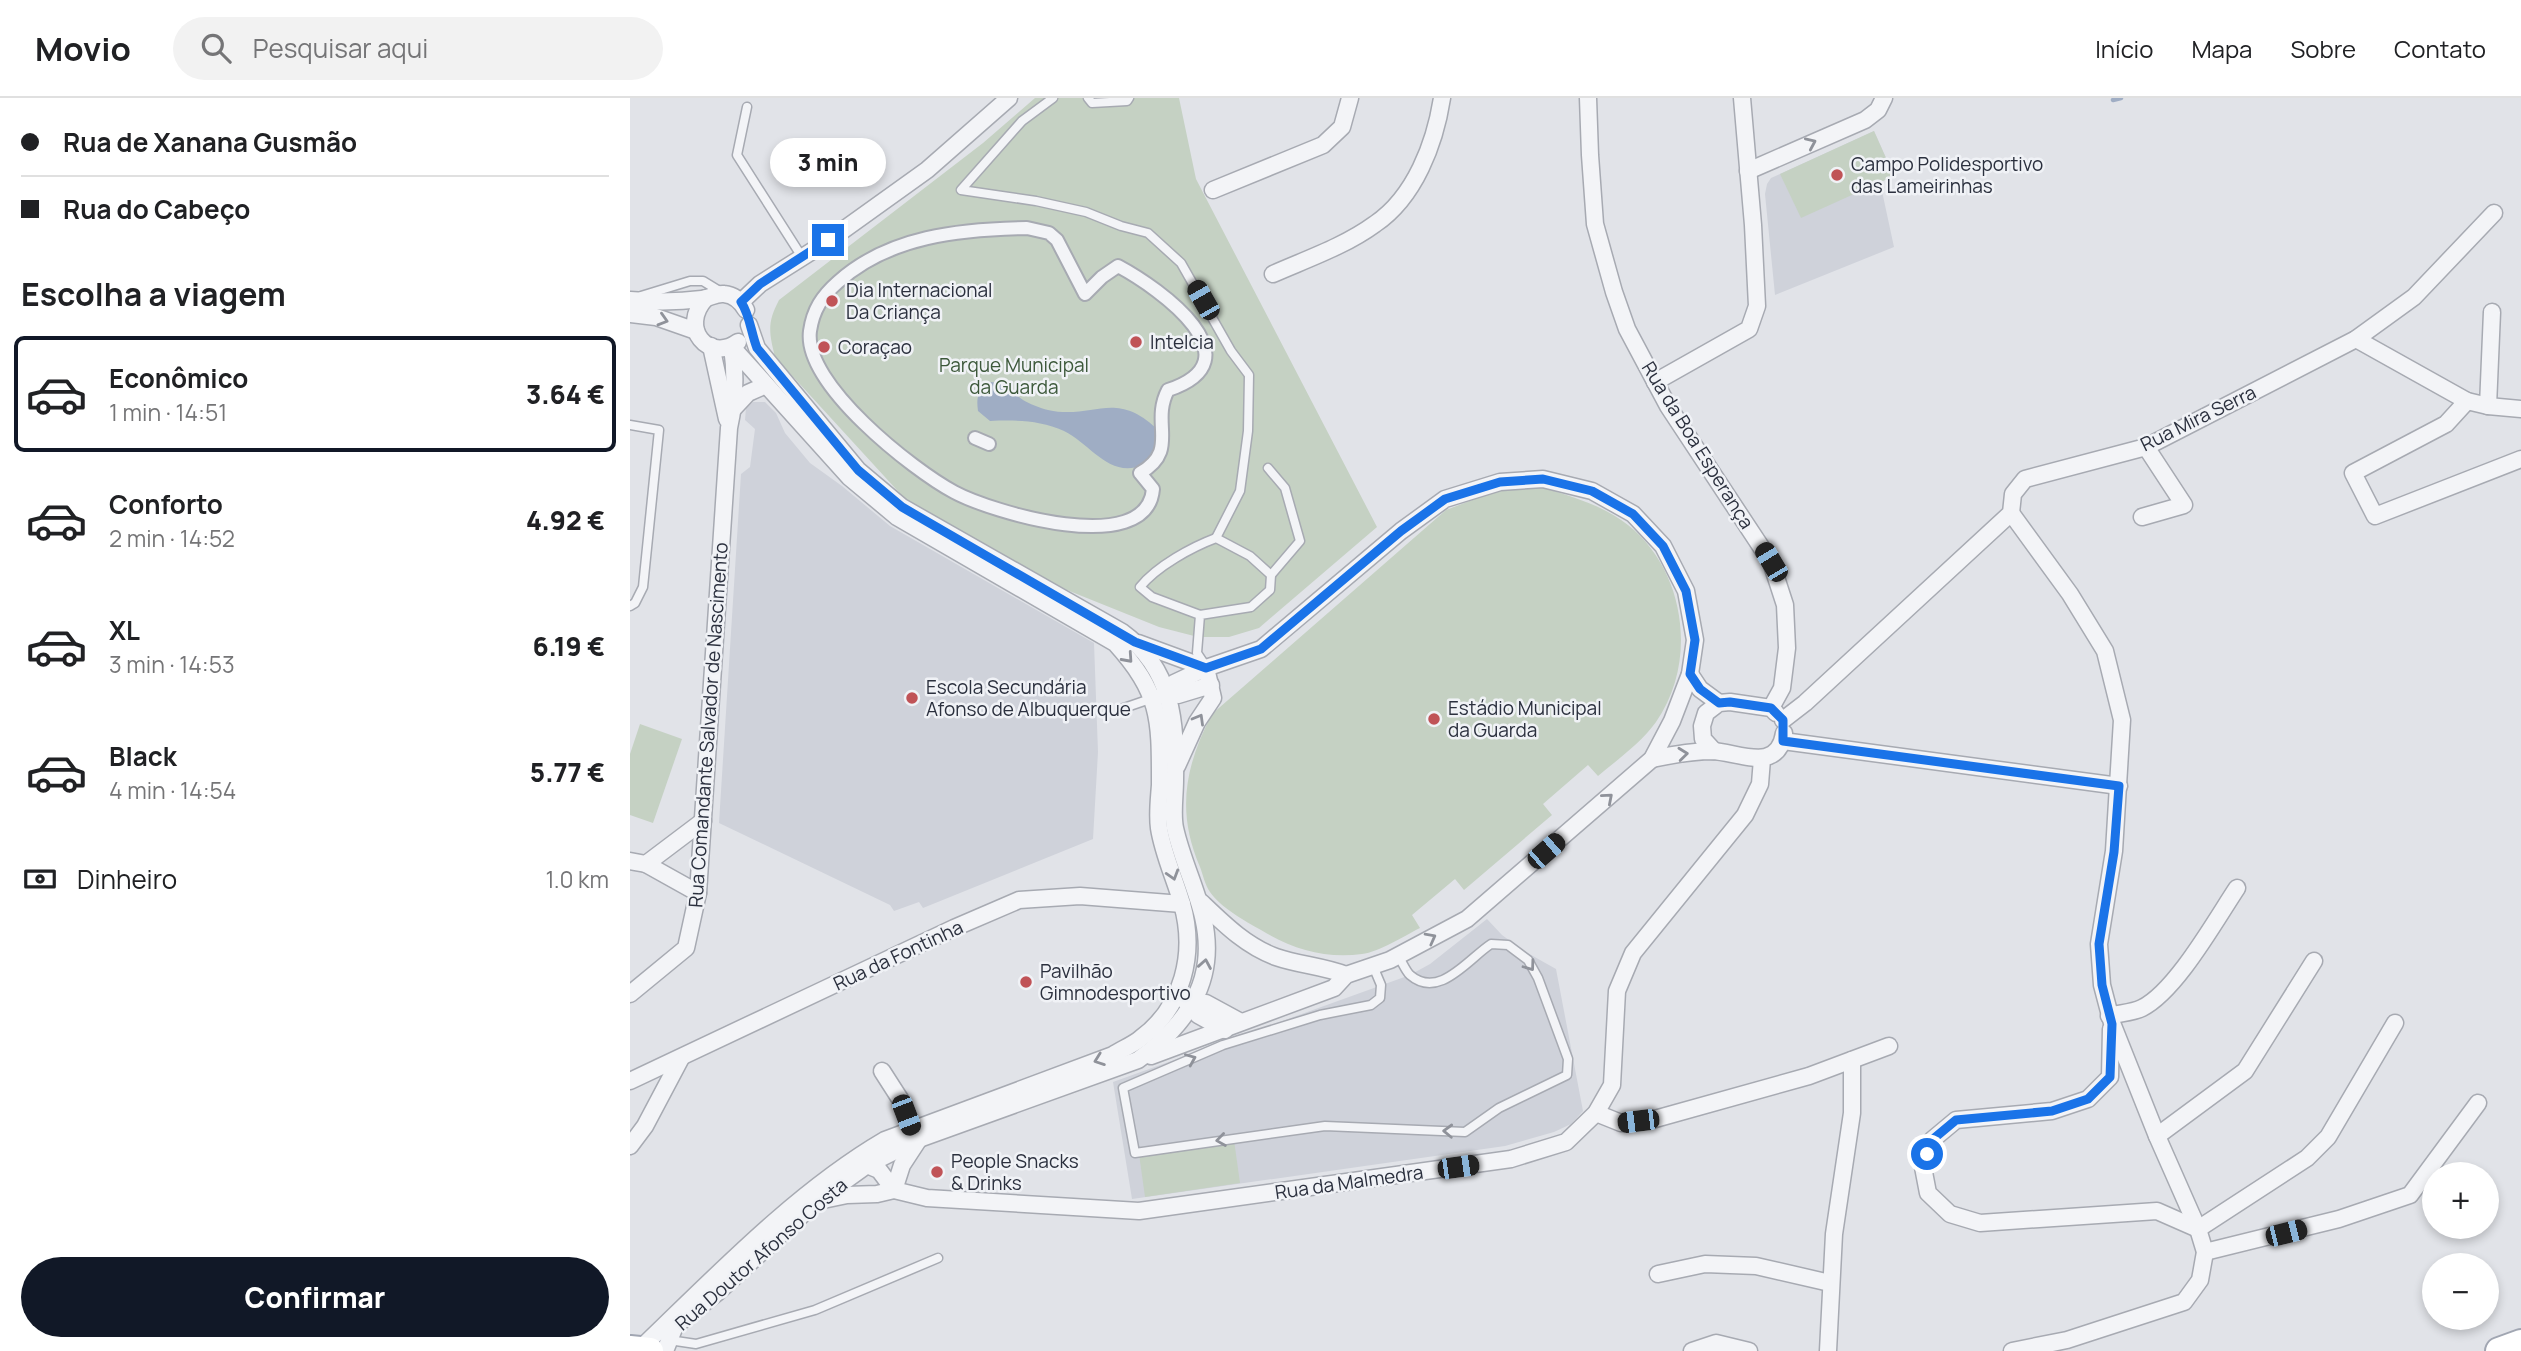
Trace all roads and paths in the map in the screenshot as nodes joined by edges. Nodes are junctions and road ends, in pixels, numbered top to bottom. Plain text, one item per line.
1 (1009, 98) edge
2 (1053, 98) edge
3 (1088, 98) edge
4 (1129, 98) edge
5 (1350, 98) edge
6 (1443, 98) edge
7 (1588, 98) edge
8 (1742, 98) edge
9 (1884, 98) edge
10 (747, 107) dead end
11 (1748, 171) junction
12 (1213, 190) dead end
13 (2494, 213) dead end
14 (802, 257) junction
15 (1273, 274) dead end
16 (723, 294) junction
17 (706, 298) junction
18 (630, 300) edge
19 (741, 302) junction
20 (2492, 312) dead end
21 (630, 314) edge
22 (749, 325) junction
23 (695, 331) junction
24 (2357, 339) junction
25 (710, 346) junction
26 (732, 347) junction
27 (1207, 358) joint
28 (1655, 382) junction
29 (766, 384) junction
30 (2467, 401) junction
31 (2488, 406) junction
32 (733, 409) junction
33 (2521, 409) edge
34 (630, 425) edge
35 (729, 428) junction
36 (975, 438) dead end
37 (989, 444) dead end
38 (2146, 447) junction
39 (2521, 458) edge
40 (1268, 468) dead end
41 (2011, 513) junction
42 (2142, 517) dead end
43 (1216, 538) junction
44 (1271, 575) junction
45 (630, 606) edge
46 (1200, 615) junction
47 (1135, 642) junction
48 (1206, 668) junction
49 (1690, 674) junction
50 (1211, 685) junction
51 (1161, 696) junction
52 (1719, 703) junction
53 (1771, 708) junction
54 (1121, 709) dead end
55 (1783, 720) junction
56 (1783, 741) junction
57 (1714, 751) junction
58 (1652, 759) junction
59 (1762, 759) junction
60 (1175, 770) junction
61 (2119, 786) junction
62 (703, 821) junction
63 (638, 862) edge
64 (2237, 888) dead end
65 (698, 893) junction
66 (1200, 902) junction
67 (1182, 904) junction
68 (1398, 956) junction
69 (2314, 961) dead end
70 (1373, 966) junction
71 (1346, 975) junction
72 (630, 994) edge
73 (1175, 996) junction
74 (1191, 1004) junction
75 (2110, 1020) junction
76 (1241, 1022) junction
77 (2395, 1023) dead end
78 (1224, 1030) junction
79 (1889, 1046) dead end
80 (681, 1058) junction
81 (1138, 1060) junction
82 (1852, 1060) junction
83 (883, 1071) dead end
84 (630, 1081) edge
85 (2478, 1103) dead end
86 (1596, 1113) junction
87 (915, 1135) junction
88 (2157, 1136) junction
89 (630, 1146) edge
90 (864, 1160) junction
91 (894, 1189) junction
92 (877, 1194) junction
93 (817, 1201) junction
94 (2198, 1229) junction
95 (2205, 1252) junction
96 (938, 1258) dead end
97 (1658, 1274) dead end
98 (1830, 1283) junction
99 (2521, 1343) edge
100 (651, 1348) edge
101 (1692, 1351) edge
102 (1749, 1351) edge
103 (1828, 1351) edge
104 (2012, 1351) edge
105 (2499, 1351) edge

1 - 14 street
2 - 43 lane
3 - 4 lane
5 - 12 street
6 - 15 street
7 - 28 street, Rua da Boa Esperança
8 - 11 street
11 -> 9 street
10 - 14 lane
11 - 28 street
13 - 24 street, Rua Mira Serra
14 - 19 street
16 - 17 street
16 - 18 lane
16 - 19 street
17 - 18 street
17 - 23 street
19 - 22 street
20 - 31 street
21 -> 23 street
22 - 26 street
22 - 47 street, Rua Doutor Afonso Costa
23 - 25 street
24 - 30 street
24 - 38 street, Rua Mira Serra
25 - 26 street
25 - 35 street, Rua Comandante Salvador de Nascimento
26 - 29 street, Rua Doutor Afonso Costa
26 - 32 street, Rua Comandante Salvador de Nascimento
27 - 27 street
28 - 53 street, Rua da Boa Esperança
29 - 32 street
29 -> 51 street, Rua Doutor Afonso Costa
30 - 31 street
30 - 39 street
31 - 33 street
32 - 35 street, Rua Comandante Salvador de Nascimento
34 - 45 lane
35 - 62 street, Rua Comandante Salvador de Nascimento
36 - 37 street
38 - 41 street, Rua Mira Serra
38 - 42 street
40 - 44 lane
41 - 55 street, Rua Mira Serra
41 - 61 street
43 - 44 lane
43 - 46 lane
44 - 46 lane
46 - 48 lane
47 - 48 street
47 - 51 street, Rua Doutor Afonso Costa
48 - 49 street
48 - 50 street
48 - 51 street
49 - 52 street
49 - 58 street
50 - 51 street
60 -> 50 street
51 - 54 lane
51 - 60 street, Rua Doutor Afonso Costa
51 -> 67 street, Rua Doutor Afonso Costa
52 - 53 street
52 - 57 street
53 - 55 street
55 - 56 street
56 - 59 street
56 - 61 street
58 -> 57 street
57 - 59 street
68 -> 58 street
59 - 86 street, Rua da Malmedra
60 - 66 street, Rua Doutor Afonso Costa
61 - 75 street
62 - 63 street
62 - 65 street, Rua Comandante Salvador de Nascimento
63 - 65 street
64 - 75 street
65 - 72 street, Rua Comandante Salvador de Nascimento
66 - 71 street
74 -> 66 street, Rua Doutor Afonso Costa
67 - 73 street, Rua Doutor Afonso Costa
67 - 80 street, Rua da Fontinha
68 - 70 street
68 -> 70 lane
69 - 88 street
70 - 71 street
71 - 76 street
73 - 74 street
73 -> 87 street, Rua Doutor Afonso Costa
74 - 76 street
74 - 78 street
74 - 81 street, Rua Doutor Afonso Costa
75 - 88 street
75 - 94 street
76 - 78 street
77 - 94 street
78 - 81 street
79 - 82 street
80 - 84 street, Rua da Fontinha
80 - 89 street
81 - 87 street, Rua Doutor Afonso Costa
82 - 86 street
82 - 98 street
83 - 87 street
85 - 95 street
86 - 91 street, Rua da Malmedra
87 - 90 street, Rua Doutor Afonso Costa
87 - 91 street
88 - 94 street
90 - 91 street, Rua da Malmedra
90 - 92 street
90 - 93 street, Rua Doutor Afonso Costa
90 - 100 street, Rua Doutor Afonso Costa
91 - 92 street
92 - 93 street
93 - 100 street, Rua Doutor Afonso Costa
94 - 95 street
95 - 104 street
96 - 100 lane
97 - 98 street
98 - 103 street
99 - 105 main road
101 - 102 street

